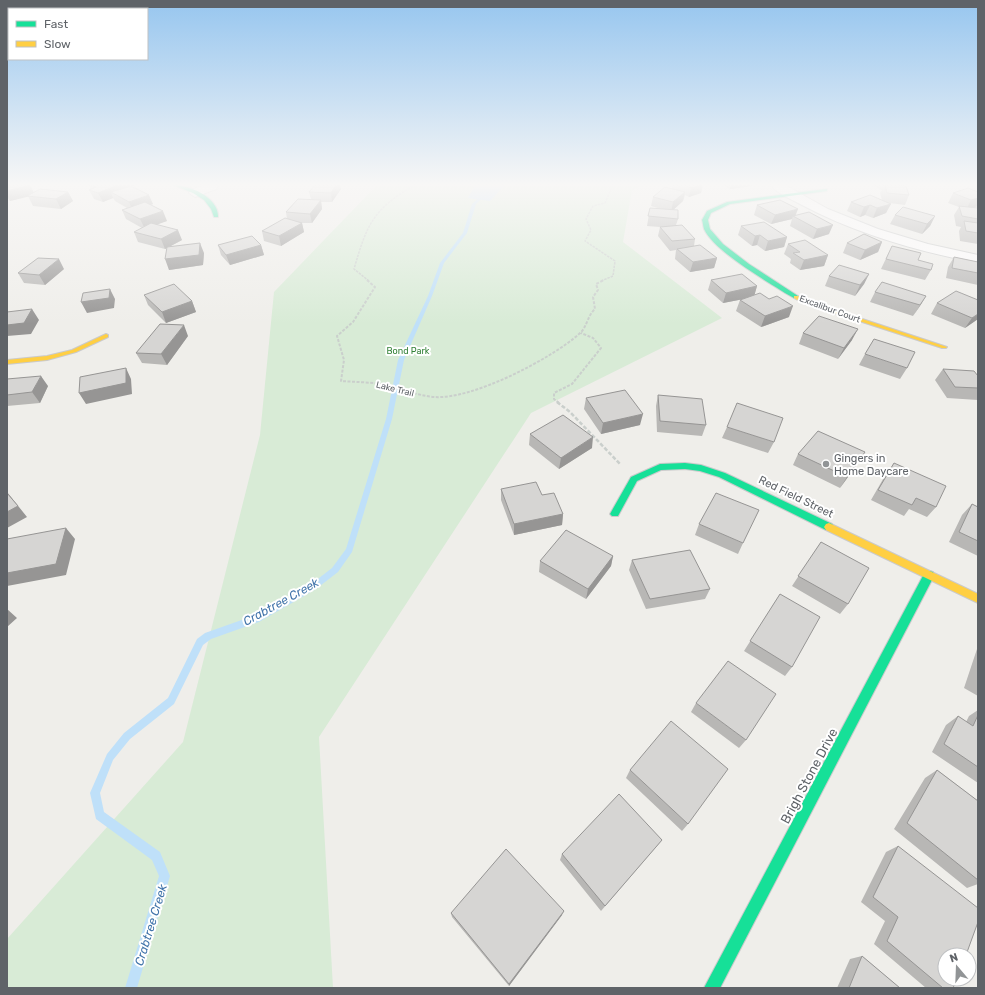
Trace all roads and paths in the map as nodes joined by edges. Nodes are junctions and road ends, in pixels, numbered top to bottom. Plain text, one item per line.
1 (365, 231) edge
2 (590, 231) edge
3 (707, 231) edge
4 (874, 231) edge
5 (978, 259) edge
6 (581, 333) junction
7 (106, 336) dead end
8 (944, 347) dead end
9 (7, 362) edge
10 (634, 479) junction
11 (616, 514) dead end
12 (929, 575) junction
13 (978, 599) edge
14 (712, 988) edge

1 - 6 path, Lake Trail
2 - 6 path
3 - 8 street, Excalibur Court
4 - 5 street
6 - 10 path
7 - 9 street
10 - 11 street
10 - 12 street, Red Field Street
12 - 13 street, Red Field Street
12 - 14 street, Brigh Stone Drive

